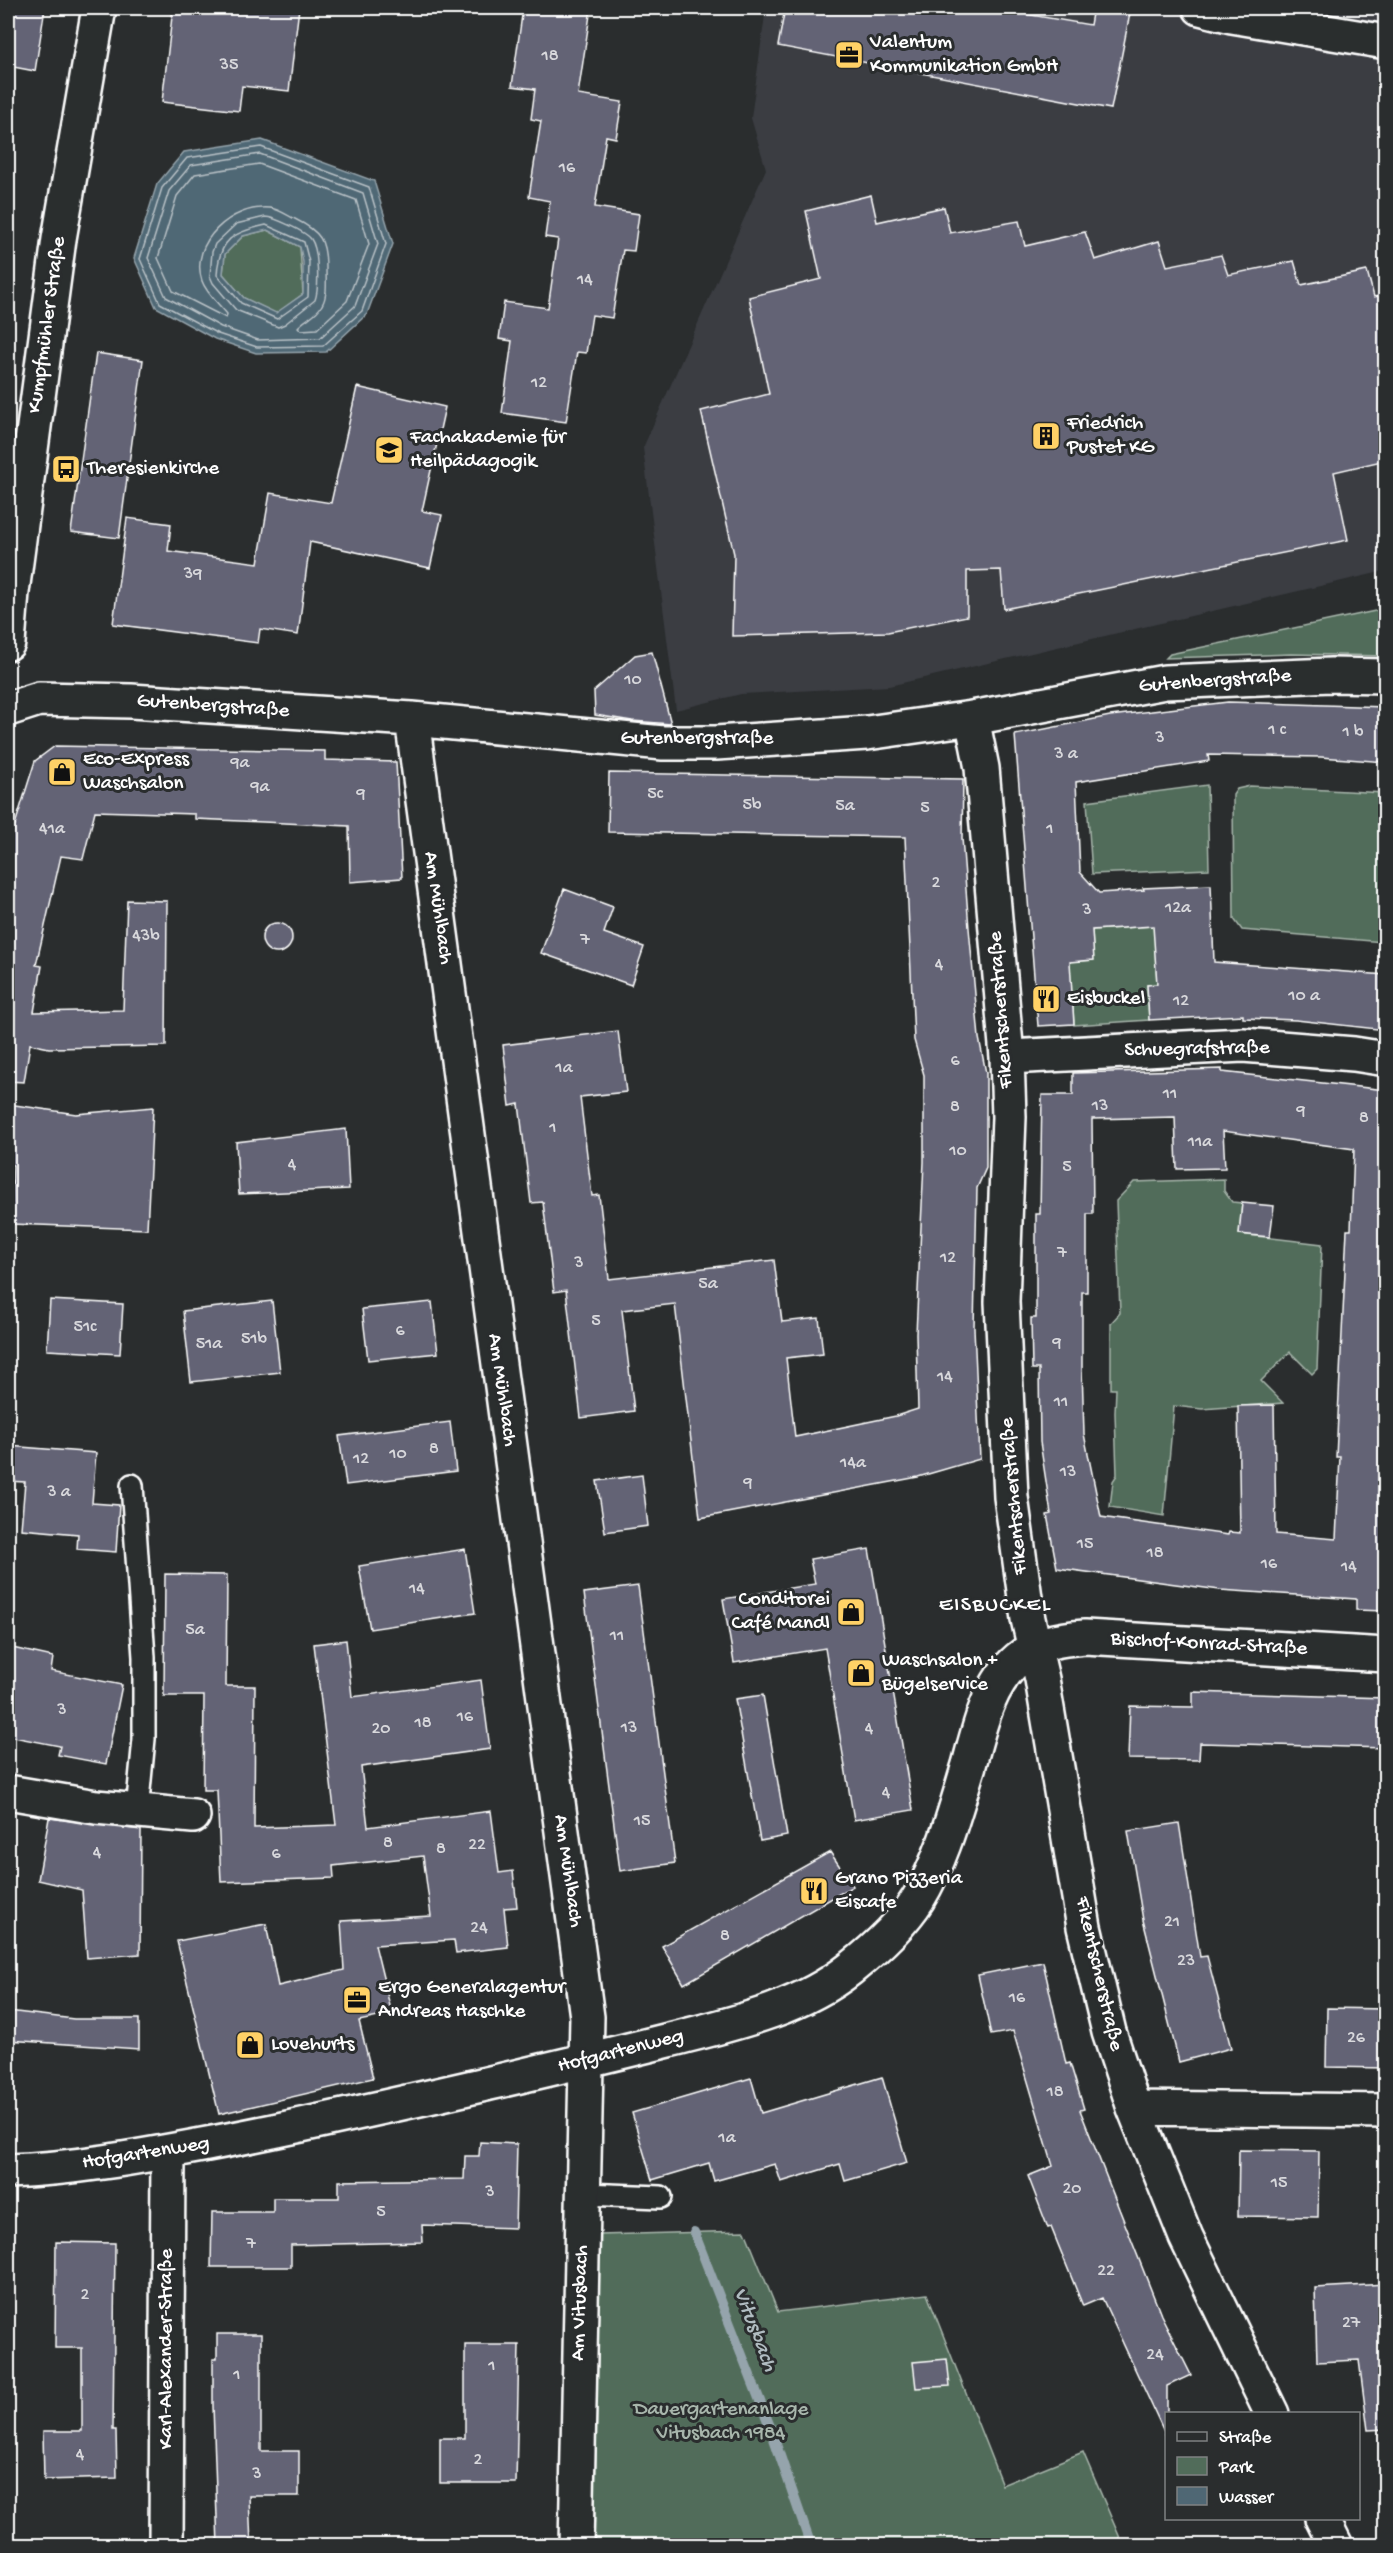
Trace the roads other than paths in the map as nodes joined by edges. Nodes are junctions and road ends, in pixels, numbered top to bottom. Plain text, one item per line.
1 (99, 8) edge
2 (1200, 8) edge
3 (1386, 42) edge
4 (8, 643) edge
5 (1386, 676) edge
6 (8, 709) edge
7 (972, 718) junction
8 (412, 719) junction
9 (1007, 1057) junction
10 (1386, 1059) edge
11 (132, 1485) dead end
12 (1034, 1647) junction
13 (1386, 1655) edge
14 (8, 1792) edge
15 (137, 1811) junction
16 (193, 1816) dead end
17 (587, 2061) junction
18 (1134, 2108) junction
19 (1386, 2111) edge
20 (168, 2152) junction
21 (8, 2170) edge
22 (584, 2194) junction
23 (661, 2197) dead end
24 (1271, 2412) edge
25 (1324, 2520) edge
26 (166, 2546) edge
27 (576, 2546) edge
28 (1336, 2546) edge

1 - 4 street, Kumpfmühler Straße
2 - 3 street
5 - 7 street, Gutenbergstraße
6 - 8 street, Gutenbergstraße
7 - 8 street, Gutenbergstraße
7 - 9 street, Fikentscherstraße
8 - 17 street, Am Mühlbach
9 - 10 street, Schuegrafstraße
9 - 12 street, Fikentscherstraße
11 - 15 lane
12 - 13 street, Bischof-Konrad-Straße
12 - 17 street, Hofgartenweg
12 - 18 street, Fikentscherstraße
14 - 15 street
15 - 16 street
17 - 20 street, Hofgartenweg
17 - 22 street, Am Vitusbach
18 - 19 street
18 - 24 street, Fikentscherstraße
20 - 21 street, Hofgartenweg
20 - 26 street, Karl-Alexander-Straße
22 - 23 lane
22 - 27 street, Am Vitusbach
25 - 28 street

